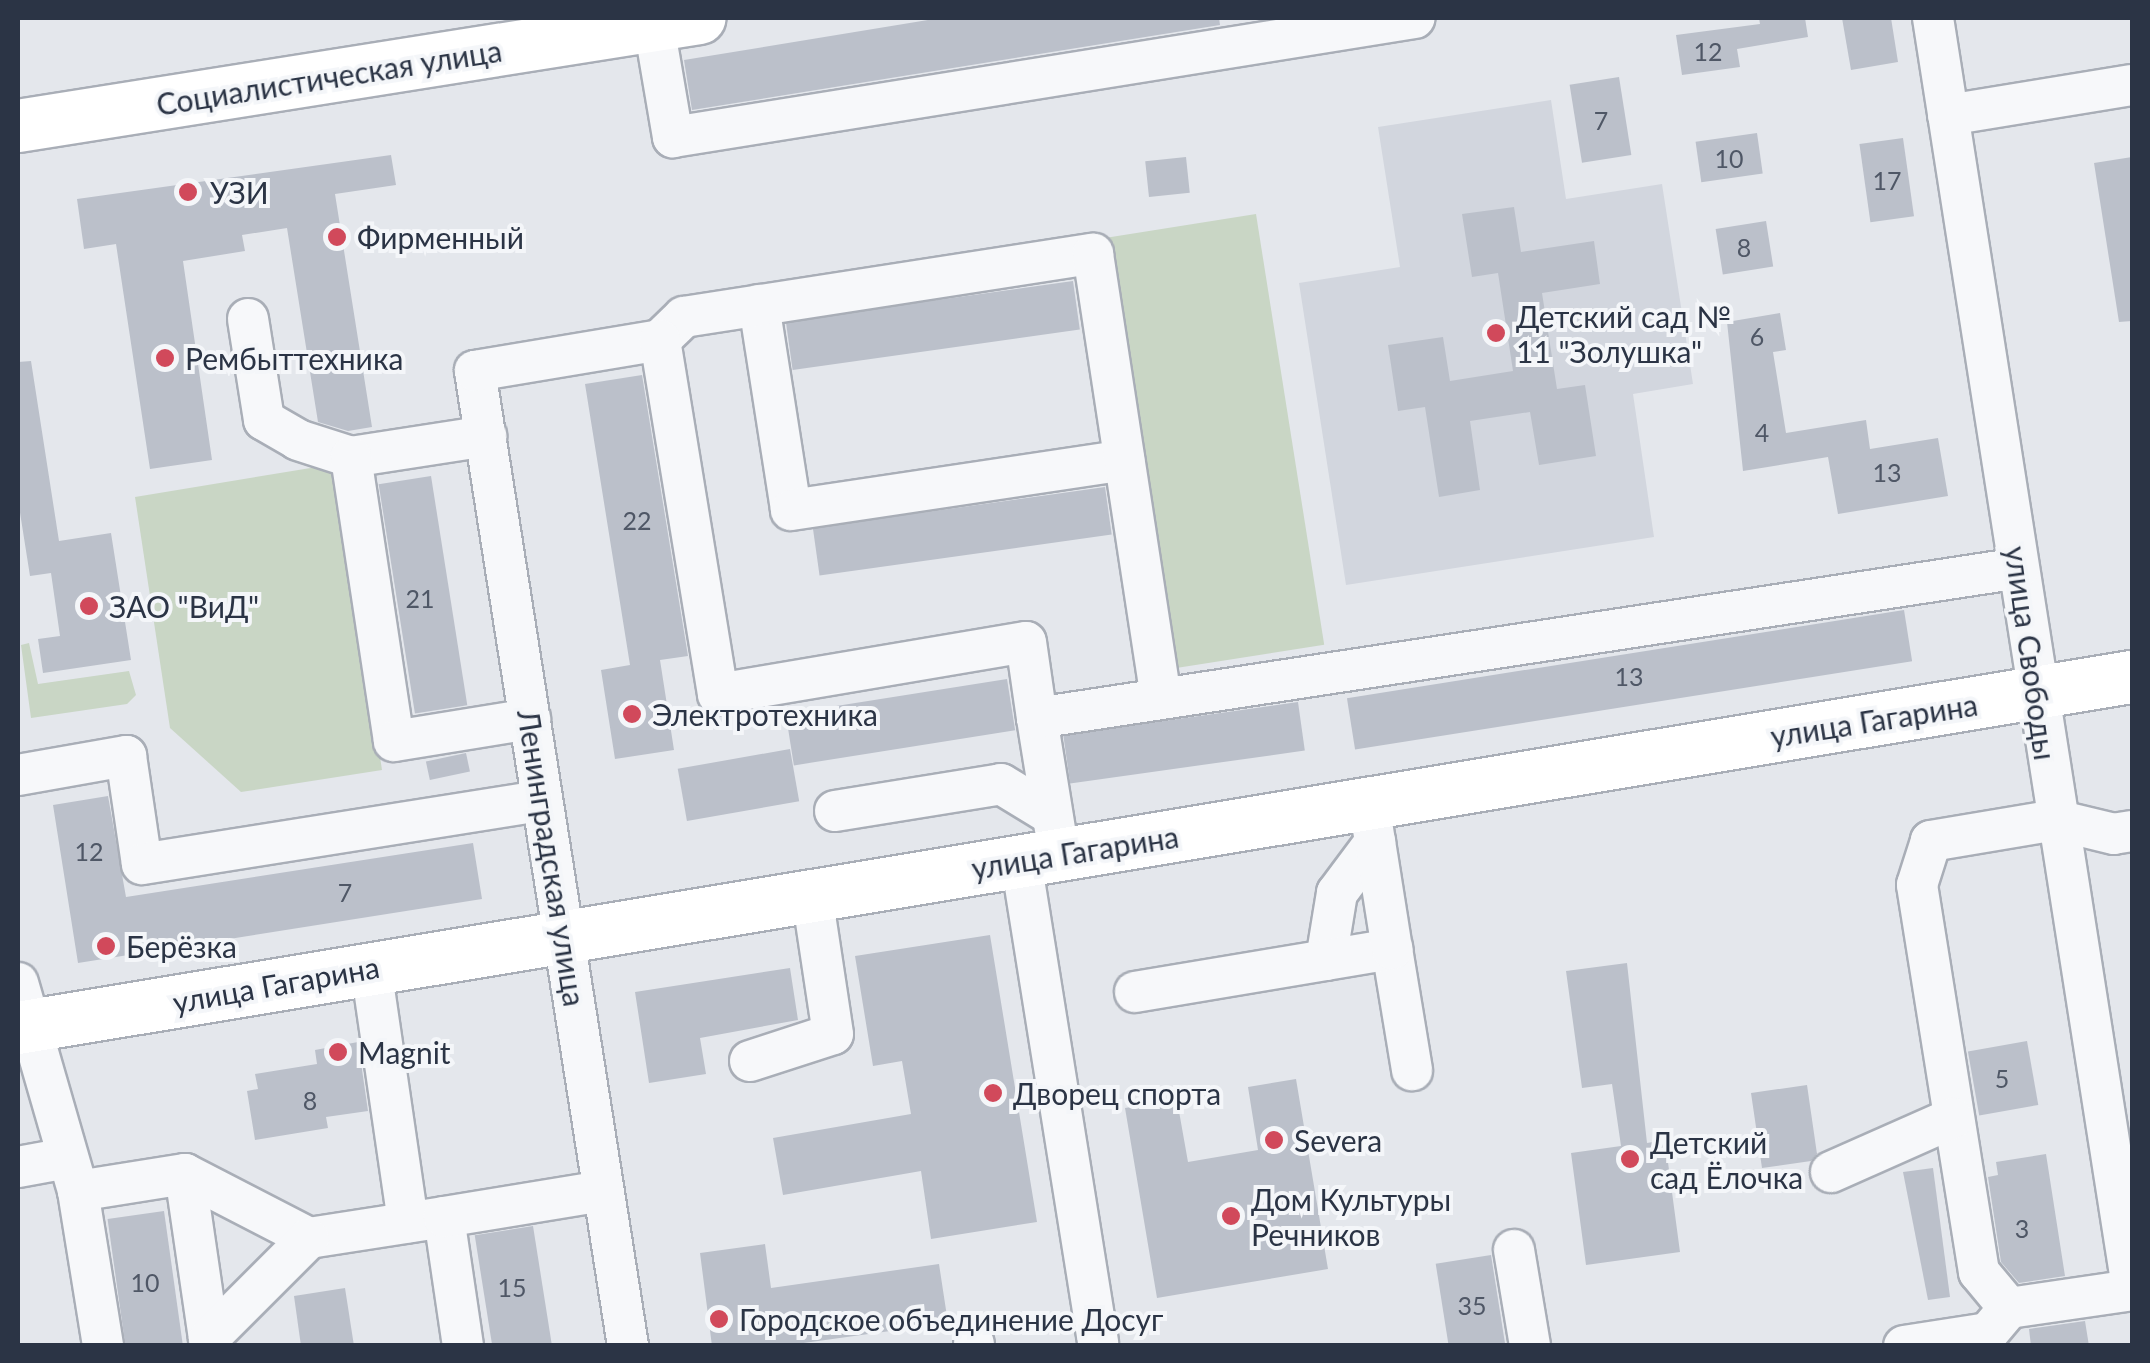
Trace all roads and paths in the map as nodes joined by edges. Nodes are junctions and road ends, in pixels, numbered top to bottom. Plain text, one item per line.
1 (1415, 18) edge
2 (1933, 18) edge
3 (677, 22) edge
4 (1292, 27) edge
5 (2132, 85) edge
6 (1948, 115) junction
7 (18, 126) edge
8 (759, 305) junction
9 (248, 319) dead end
10 (660, 340) junction
11 (486, 436) junction
12 (351, 457) junction
13 (1124, 460) junction
14 (2019, 568) junction
15 (2132, 678) edge
16 (2038, 693) junction
17 (1161, 697) junction
18 (1037, 718) junction
19 (530, 719) junction
20 (18, 775) edge
21 (542, 801) junction
22 (835, 811) dead end
23 (2056, 820) junction
24 (1372, 822) junction
25 (2132, 831) edge
26 (1044, 843) junction
27 (812, 895) junction
28 (564, 936) junction
29 (1392, 949) junction
30 (1326, 960) junction
31 (370, 968) junction
32 (1135, 992) dead end
33 (20, 1012) edge
34 (750, 1061) dead end
35 (1412, 1070) dead end
36 (1954, 1118) junction
37 (18, 1167) edge
38 (1831, 1172) dead end
39 (72, 1174) junction
40 (186, 1174) junction
41 (603, 1191) junction
42 (426, 1220) junction
43 (309, 1238) junction
44 (1514, 1250) dead end
45 (2132, 1289) edge
46 (2008, 1308) junction
47 (210, 1342) edge
48 (1098, 1343) edge
49 (103, 1346) edge
50 (463, 1346) edge
51 (628, 1346) edge
52 (1530, 1346) edge
53 (1904, 1346) edge

1 - 4 street
2 - 6 street, улица Свободы
3 - 4 street
3 - 7 main road, Социалистическая улица
5 - 6 street
6 - 14 street, улица Свободы
8 - 10 street
8 - 13 street
8 - 13 street
9 - 12 street
10 - 11 street, Ленинградская улица
10 - 18 street
11 - 12 street
11 - 19 street, Ленинградская улица
12 - 19 street
13 - 17 street
14 - 16 street, улица Свободы
14 - 17 street
15 - 16 main road, улица Гагарина
16 - 23 street, улица Свободы
16 - 24 main road, улица Гагарина
17 - 18 street
18 - 26 street
19 - 21 street, Ленинградская улица
20 - 21 street
21 - 28 street, Ленинградская улица
22 - 26 street
23 - 25 street
23 - 36 street
23 - 45 street, улица Свободы
24 - 26 main road, улица Гагарина
24 - 29 street
24 - 30 street
26 - 27 main road, улица Гагарина
26 - 48 street
27 - 28 main road, улица Гагарина
27 - 34 street
28 - 31 main road, улица Гагарина
28 - 41 street, Ленинградская улица
29 - 30 street
29 - 35 street
30 - 32 street
31 - 33 main road, улица Гагарина
31 - 42 street
33 - 39 street
36 - 38 street
36 - 46 street
37 - 39 street
39 - 40 street
39 - 49 street
40 - 43 street
40 - 47 street
41 - 42 street
41 - 51 street, Ленинградская улица
42 - 43 street
42 - 50 street
43 - 47 street
44 - 52 street
45 - 46 street
46 - 53 street

